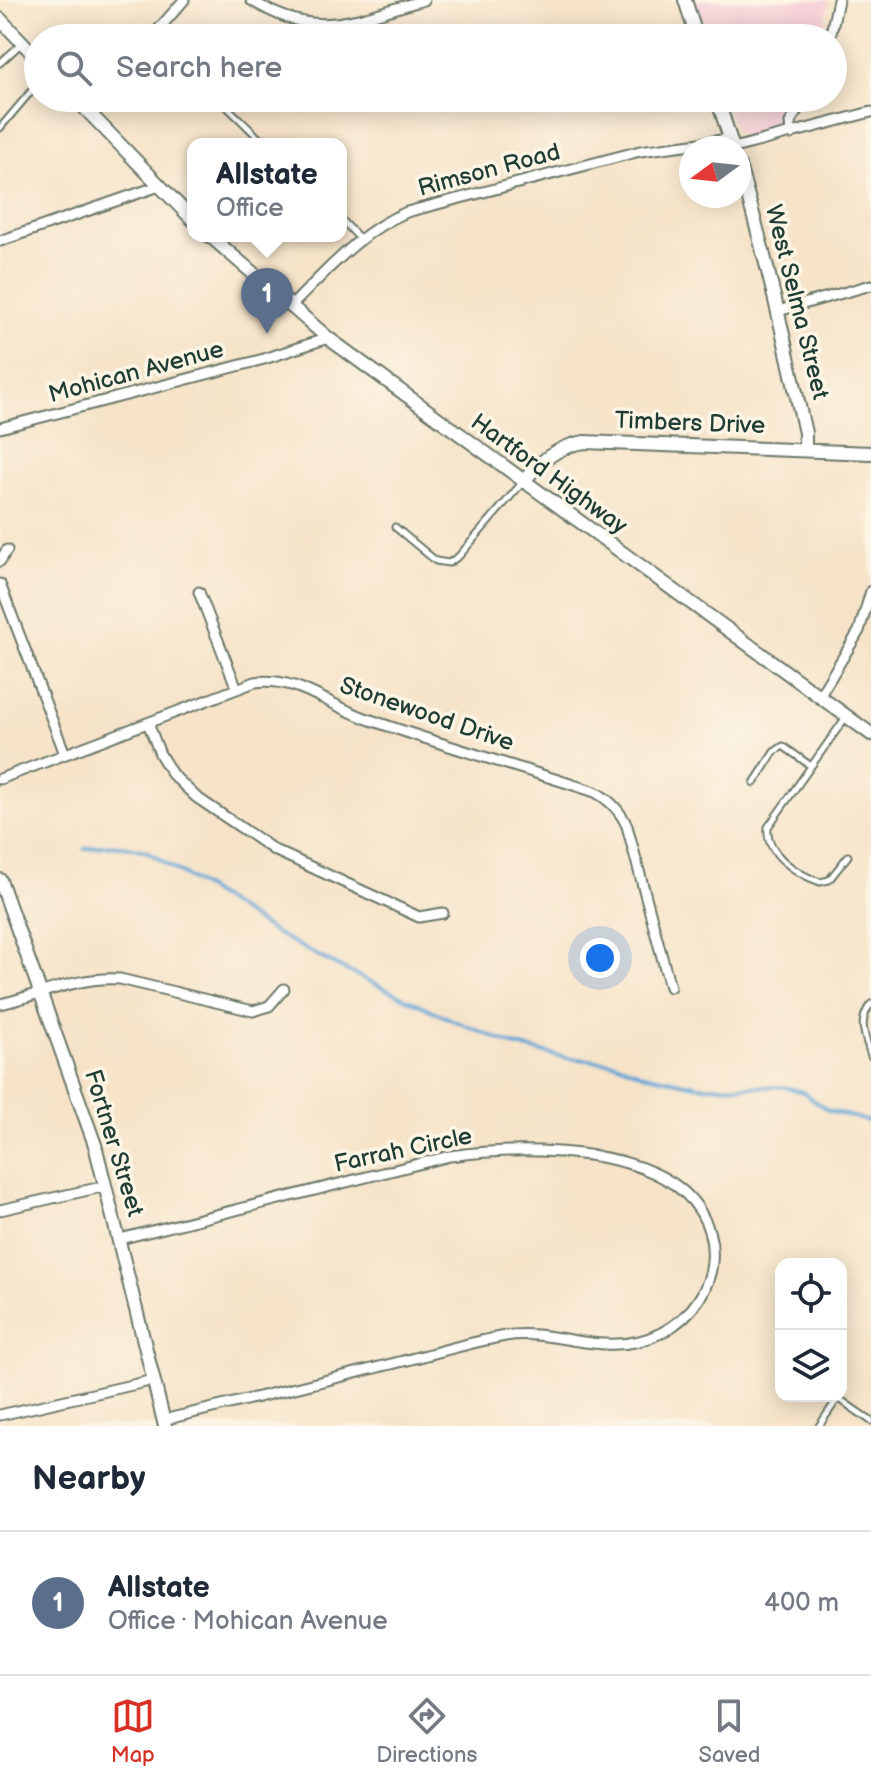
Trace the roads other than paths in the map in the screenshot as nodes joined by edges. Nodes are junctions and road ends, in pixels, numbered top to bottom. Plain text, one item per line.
1 (184, 0) edge
2 (251, 0) edge
3 (424, 0) edge
4 (685, 0) edge
5 (838, 0) edge
6 (0, 19) edge
7 (165, 24) edge
8 (311, 24) edge
9 (336, 24) edge
10 (693, 24) edge
11 (833, 24) edge
12 (23, 43) joint
13 (0, 63) edge
14 (24, 100) edge
15 (89, 112) edge
16 (232, 112) edge
17 (722, 112) edge
18 (796, 112) edge
19 (871, 112) edge
20 (0, 128) edge
21 (791, 134) junction
22 (730, 136) edge
23 (259, 138) edge
24 (751, 142) edge
25 (679, 148) edge
26 (159, 186) junction
27 (751, 204) edge
28 (187, 214) edge
29 (347, 225) edge
30 (360, 239) junction
31 (0, 241) edge
32 (217, 242) edge
33 (871, 285) edge
34 (290, 307) junction
35 (778, 311) junction
36 (328, 338) junction
37 (0, 428) edge
38 (805, 450) junction
39 (871, 453) edge
40 (523, 482) junction
41 (395, 527) dead end
42 (7, 550) dead end
43 (0, 561) edge
44 (0, 584) edge
45 (871, 591) edge
46 (199, 592) dead end
47 (237, 689) junction
48 (819, 697) junction
49 (846, 717) junction
50 (148, 723) junction
51 (871, 734) edge
52 (65, 754) junction
53 (811, 766) junction
54 (0, 779) edge
55 (754, 783) dead end
56 (848, 856) dead end
57 (0, 880) edge
58 (443, 913) dead end
59 (670, 987) dead end
60 (284, 989) dead end
61 (43, 993) junction
62 (0, 1004) edge
63 (871, 1004) edge
64 (871, 1056) edge
65 (106, 1186) junction
66 (0, 1210) edge
67 (120, 1239) junction
68 (154, 1380) junction
69 (0, 1415) edge
70 (869, 1420) edge
71 (164, 1423) edge
72 (819, 1426) edge
73 (862, 1426) edge

1 - 7 street
2 - 8 street
3 - 9 street
4 - 10 street
5 - 11 street
6 - 12 street
12 - 13 lane
14 - 20 lane
15 - 26 street
16 - 23 lane
17 - 22 street
18 - 21 street
19 - 21 street, Rimson Road
21 - 24 street, Rimson Road
25 - 30 street, Rimson Road
26 - 28 street
26 - 31 street
27 - 35 street, West Selma Street
29 - 30 lane
30 - 34 street, Rimson Road
32 - 34 street, Hartford Highway
33 - 35 street
34 - 36 street, Hartford Highway
35 - 38 street, West Selma Street
36 - 37 street, Mohican Avenue
36 - 40 street, Hartford Highway
38 - 39 street, Timbers Drive
38 - 40 street, Timbers Drive
40 - 41 lane
40 - 48 street, Hartford Highway
42 - 43 street
44 - 52 street
45 - 48 street
46 - 47 street
47 - 50 street, Stonewood Drive
47 - 59 street, Stonewood Drive
48 - 49 street, Hartford Highway
49 - 51 street, Hartford Highway
49 - 53 lane
50 - 52 street, Stonewood Drive
50 - 58 street
52 - 54 street, Stonewood Drive
53 - 55 lane
53 - 56 lane
57 - 61 street, Fortner Street
60 - 61 street
61 - 62 street
61 - 65 street, Fortner Street
63 - 64 lane
65 - 66 street
65 - 67 street, Fortner Street
67 - 68 street, Fortner Street
67 - 71 street, Farrah Circle
68 - 69 street
68 - 71 street, Fortner Street
70 - 72 lane
70 - 73 lane

